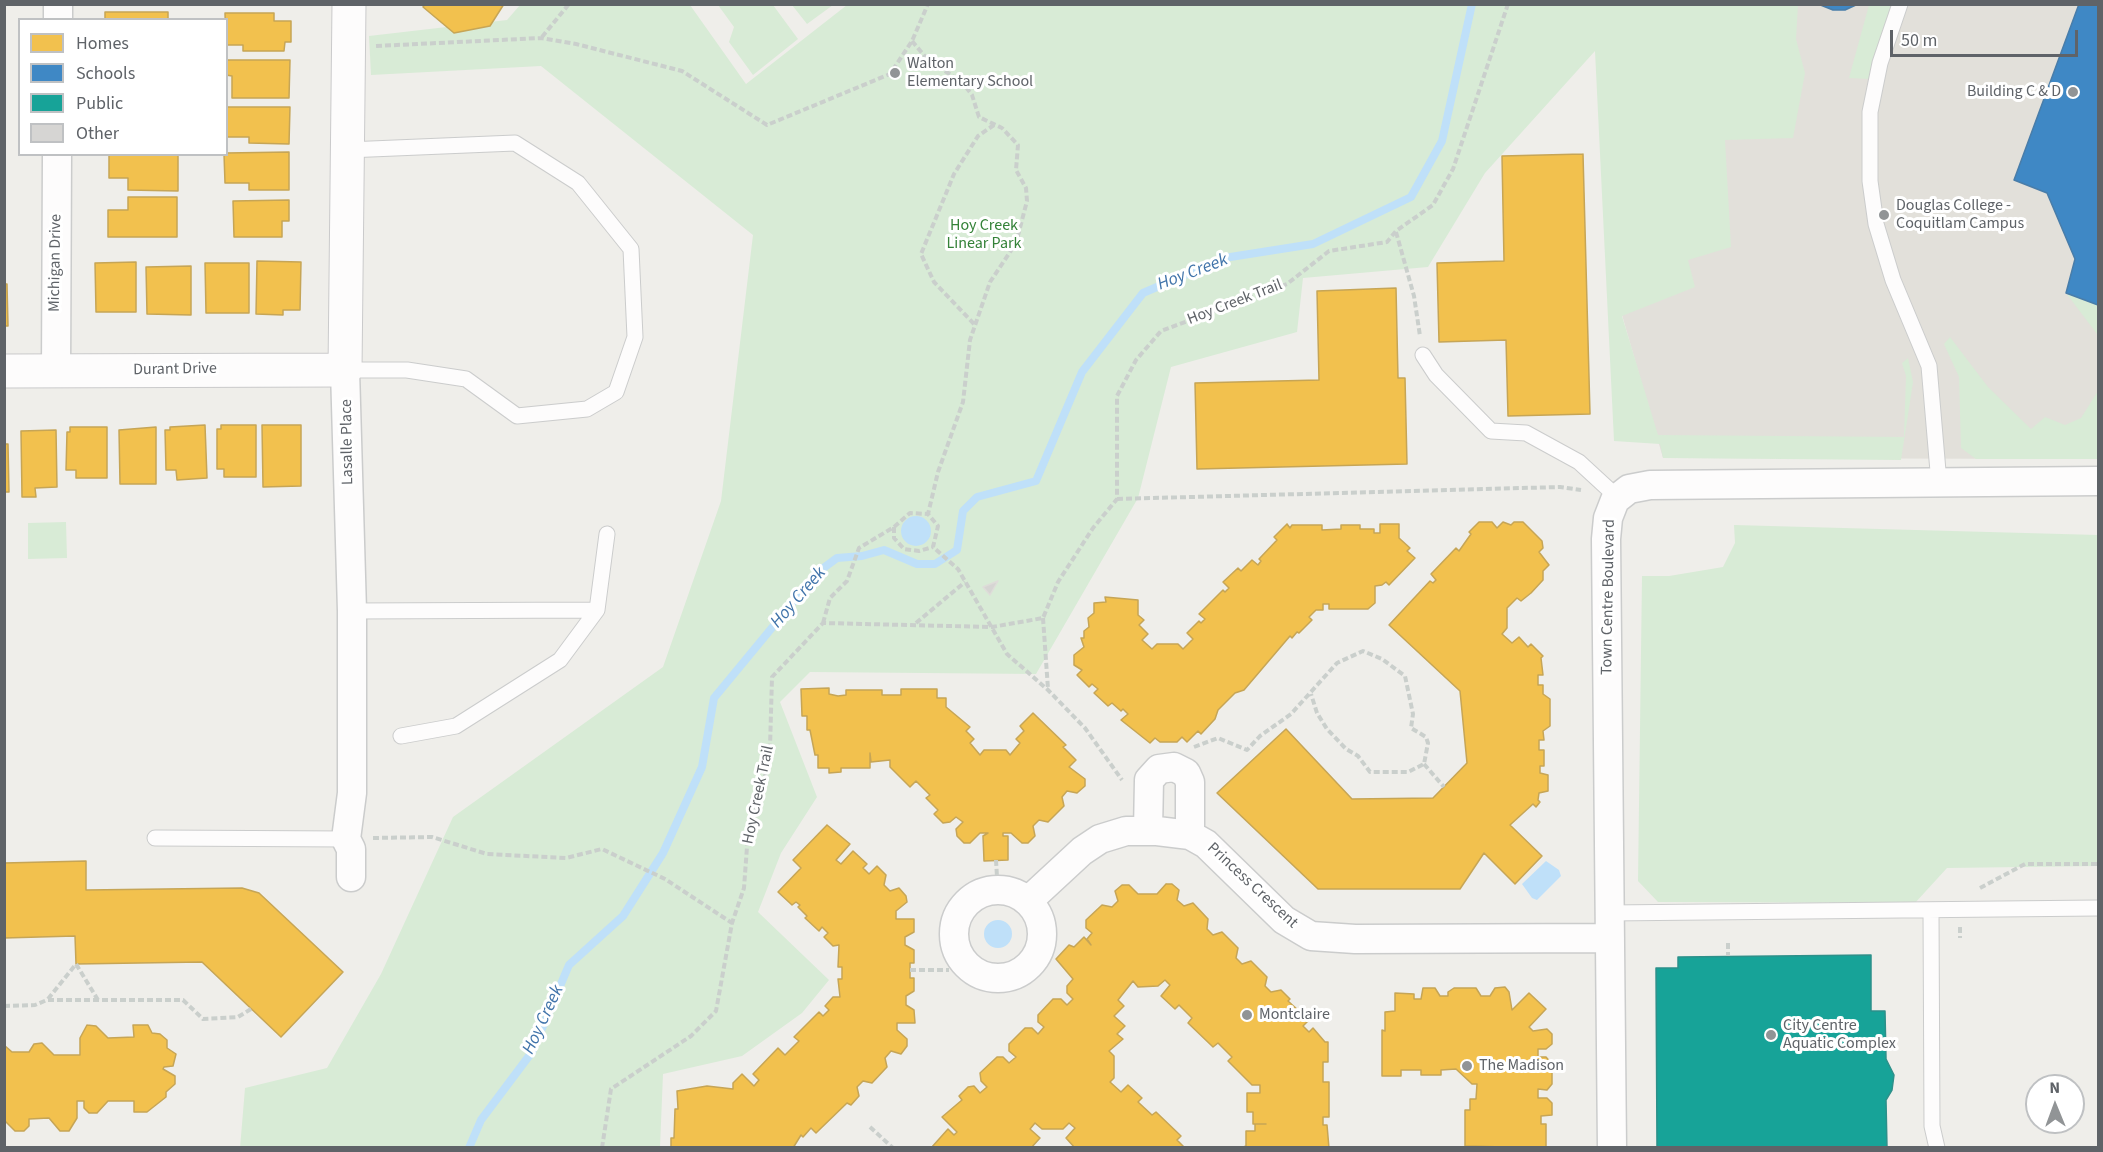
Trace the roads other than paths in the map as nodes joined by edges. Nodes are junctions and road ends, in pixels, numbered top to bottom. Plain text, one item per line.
1 (349, 4) edge
2 (1900, 4) edge
3 (347, 150) junction
4 (57, 156) edge
5 (1423, 355) road end
6 (345, 370) junction
7 (4, 371) edge
8 (56, 372) junction
9 (2098, 482) edge
10 (1938, 483) junction
11 (1617, 497) junction
12 (607, 534) dead end
13 (597, 610) junction
14 (352, 611) junction
15 (400, 736) dead end
16 (1148, 831) junction
17 (1190, 835) junction
18 (155, 838) dead end
19 (346, 839) junction
20 (351, 877) dead end
21 (1028, 901) dead end
22 (2098, 908) edge
23 (1931, 911) junction
24 (1609, 926) junction
25 (1612, 1148) edge
26 (1937, 1148) edge

1 - 3 street, Lasalle Place
2 - 10 lane
3 - 6 street, Lasalle Place
3 - 6 lane
4 - 8 street, Michigan Drive
5 - 11 lane
6 - 8 street, Durant Drive
6 - 14 street, Lasalle Place
7 - 8 street, Durant Drive
9 - 10 street, Town Centre Boulevard
10 - 11 street, Town Centre Boulevard
11 - 24 street, Town Centre Boulevard
12 - 13 lane
13 - 14 lane
13 - 15 lane
14 - 19 street, Lasalle Place
16 - 17 street, Princess Crescent
16 - 17 street
16 - 21 street, Princess Crescent
17 - 24 street, Princess Crescent
18 - 19 lane
19 - 20 street, Lasalle Place
22 - 23 lane
23 - 24 lane
23 - 26 lane
24 - 25 street, Town Centre Boulevard

